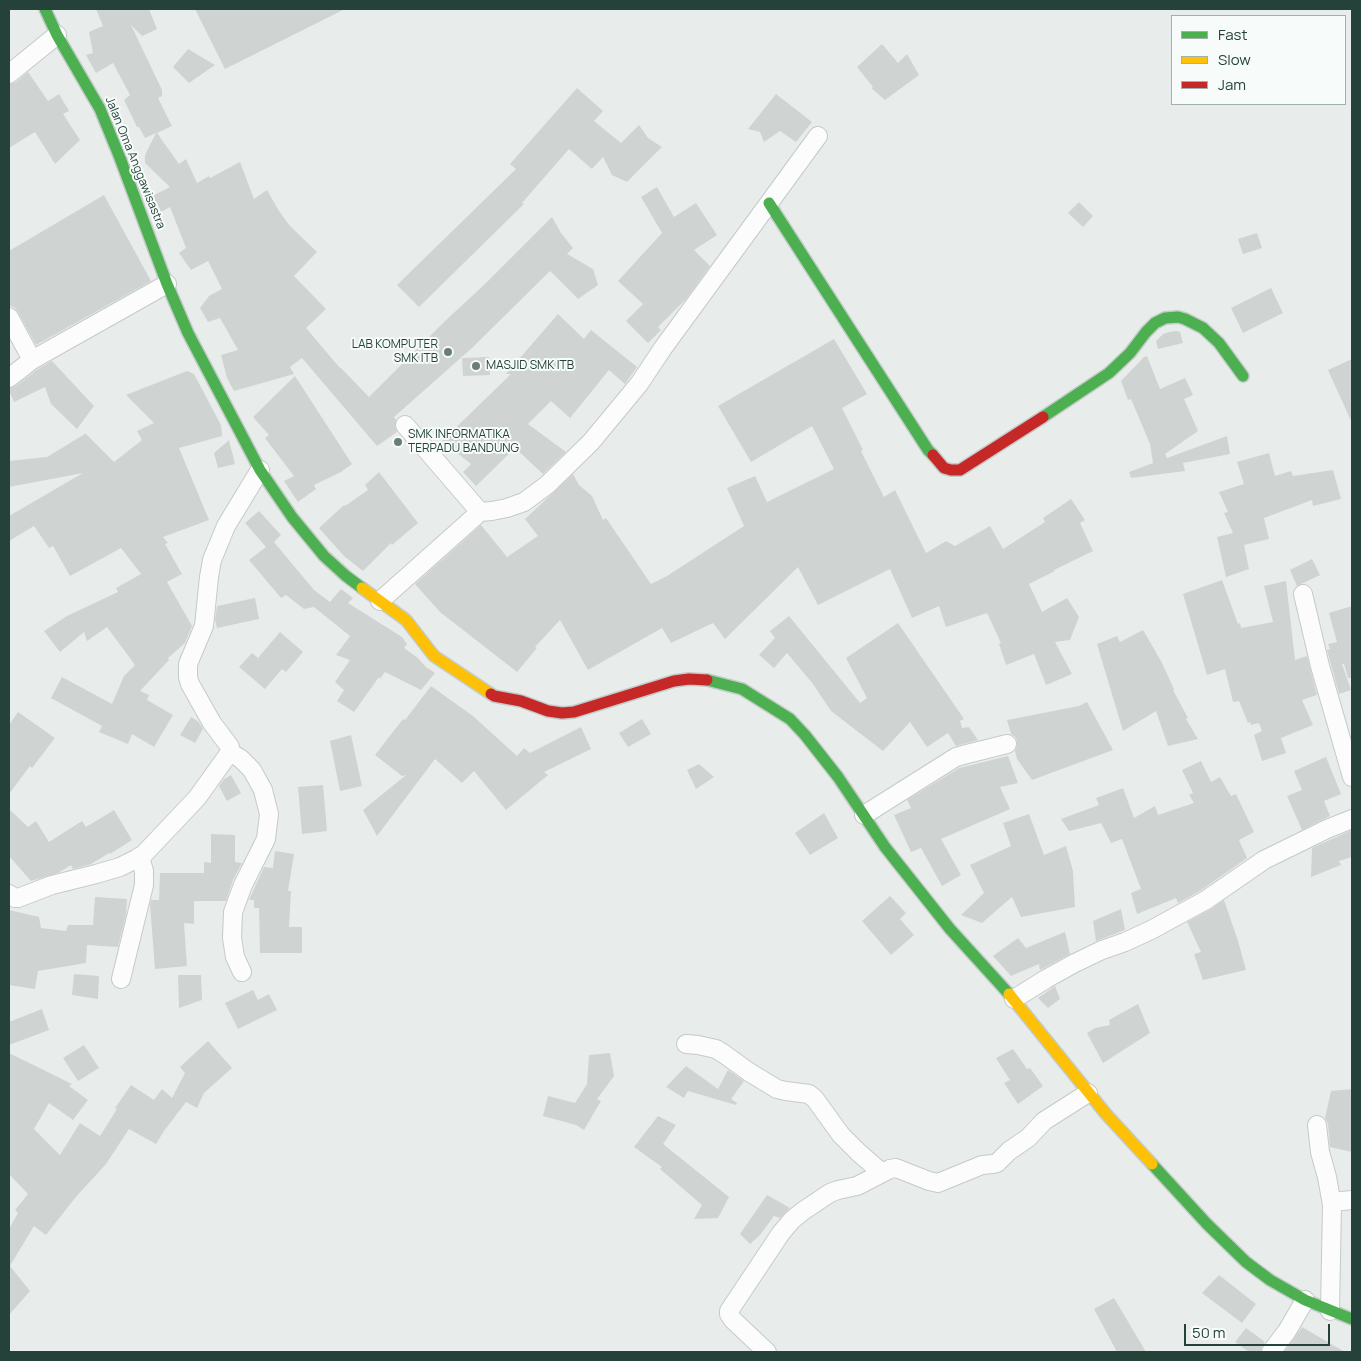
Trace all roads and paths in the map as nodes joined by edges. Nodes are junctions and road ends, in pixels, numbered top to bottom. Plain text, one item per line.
1 (45, 9) edge
2 (57, 35) junction
3 (9, 74) edge
4 (818, 136) dead end
5 (769, 204) junction
6 (167, 284) junction
7 (9, 317) edge
8 (32, 360) junction
9 (1243, 376) dead end
10 (9, 378) edge
11 (405, 425) dead end
12 (260, 470) junction
13 (480, 512) junction
14 (1303, 594) dead end
15 (380, 600) junction
16 (1008, 744) dead end
17 (230, 752) junction
18 (1352, 777) edge
19 (864, 815) junction
20 (1352, 820) edge
21 (140, 857) junction
22 (9, 894) edge
23 (242, 972) dead end
24 (121, 979) dead end
25 (1014, 999) junction
26 (686, 1044) dead end
27 (1088, 1093) junction
28 (1317, 1125) dead end
29 (882, 1173) junction
30 (1352, 1200) edge
31 (1332, 1202) junction
32 (1305, 1300) junction
33 (1330, 1310) junction
34 (1352, 1319) edge
35 (767, 1352) edge
36 (1271, 1352) edge

1 - 2 main road, Jalan Oma Anggawisastra
2 - 3 street
2 - 6 main road, Jalan Oma Anggawisastra
4 - 5 street
5 - 9 main road
5 - 13 street
6 - 8 street
6 - 12 main road, Jalan Oma Anggawisastra
7 - 8 street
8 - 10 street
11 - 13 street
12 - 15 main road, Jalan Oma Anggawisastra
12 - 17 street
13 - 15 street
14 - 18 street
15 - 19 main road, Jalan Oma Anggawisastra
16 - 19 street
17 - 21 street
17 - 23 street
19 - 25 main road, Jalan Oma Anggawisastra
20 - 25 street
21 - 22 street
21 - 24 street
25 - 27 main road, Jalan Oma Anggawisastra
26 - 29 street
27 - 29 street
27 - 32 main road, Jalan Oma Anggawisastra
28 - 31 street
29 - 35 street
30 - 31 street
31 - 33 street
32 - 33 main road, Jalan Oma Anggawisastra
32 - 36 street
33 - 34 main road, Jalan Oma Anggawisastra

